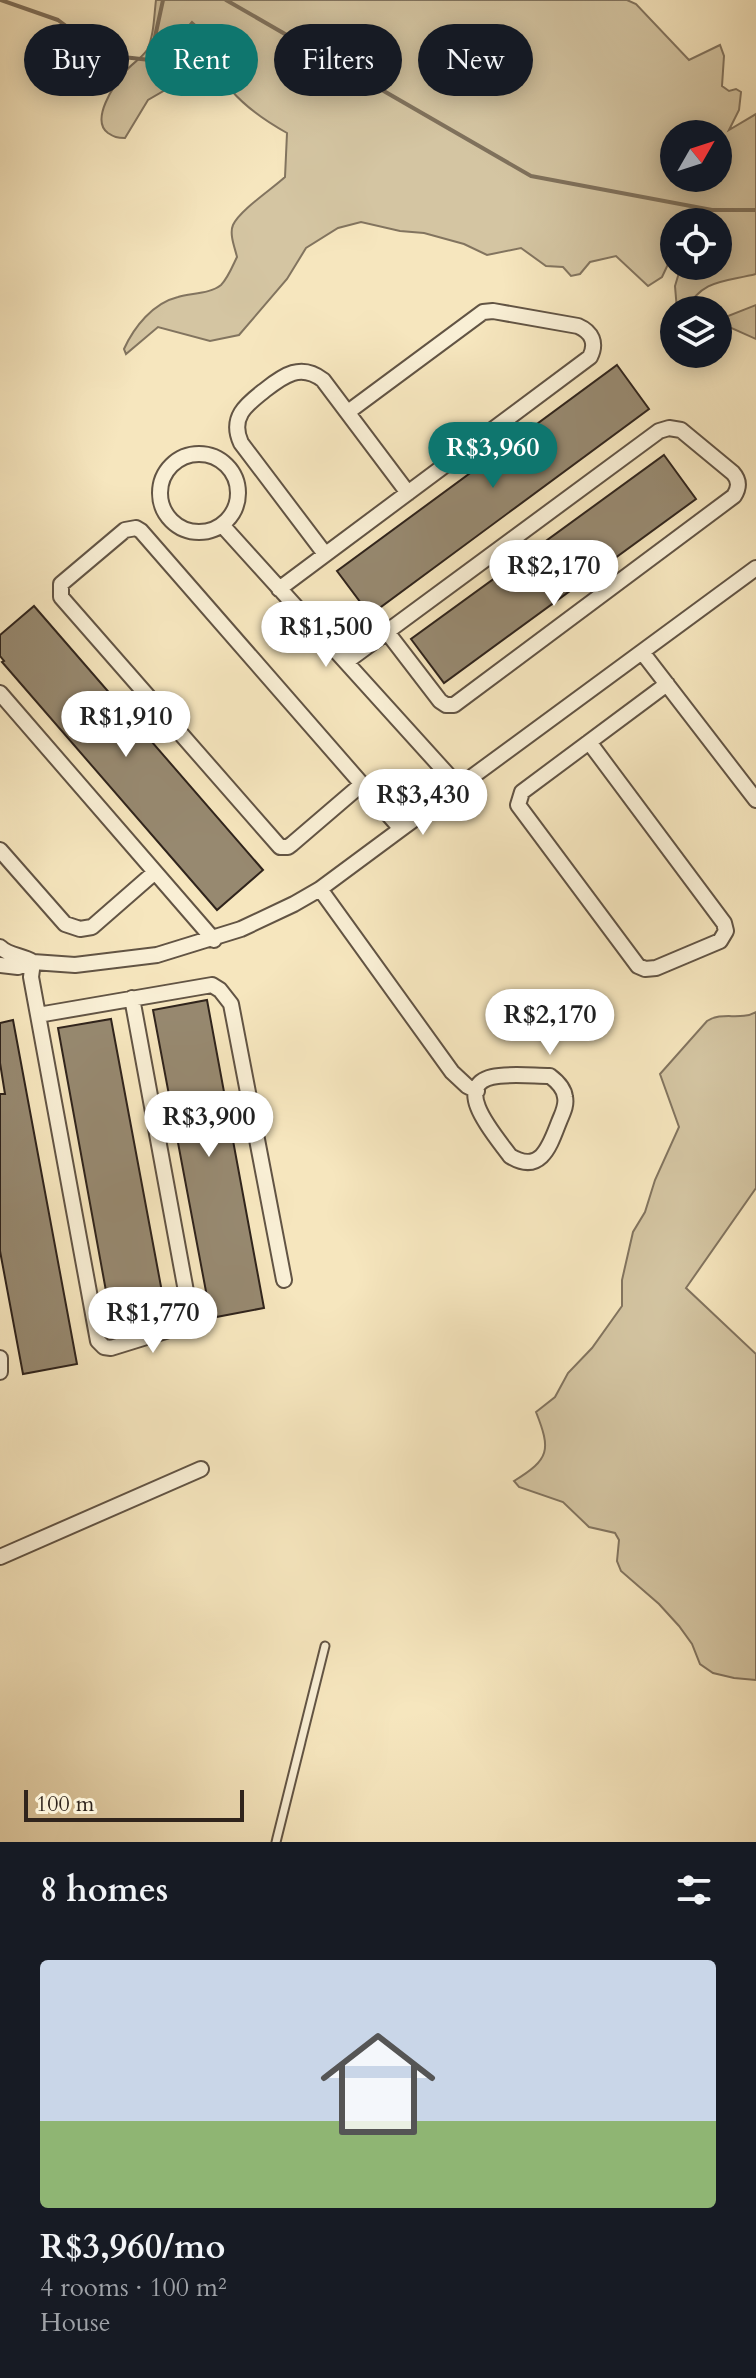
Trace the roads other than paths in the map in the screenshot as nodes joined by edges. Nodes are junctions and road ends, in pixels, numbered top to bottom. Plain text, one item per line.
1 (348, 412) junction
2 (408, 493) junction
3 (222, 525) junction
4 (325, 554) junction
5 (756, 568) edge
6 (279, 589) junction
7 (387, 632) junction
8 (642, 652) junction
9 (346, 662) junction
10 (667, 684) junction
11 (0, 693) edge
12 (589, 742) junction
13 (362, 784) junction
14 (459, 787) junction
15 (756, 800) edge
16 (401, 829) junction
17 (0, 850) edge
18 (155, 872) junction
19 (320, 889) junction
20 (214, 940) junction
21 (0, 947) edge
22 (33, 962) junction
23 (0, 965) edge
24 (132, 998) junction
25 (38, 1015) junction
26 (477, 1091) junction
27 (284, 1280) dead end
28 (0, 1358) edge
29 (0, 1372) edge
30 (201, 1469) dead end
31 (0, 1557) edge
32 (325, 1646) dead end
33 (276, 1842) edge

1 - 2 street
1 - 2 street
1 - 4 street
2 - 4 street
3 - 3 street
3 - 6 street
4 - 6 street
5 - 8 street
6 - 9 street
7 - 7 street
7 - 9 street
8 - 10 street
8 - 14 street
9 - 14 street
10 - 12 street
10 - 15 street
11 - 18 street
12 - 12 street
13 - 13 street
13 - 16 street
14 - 16 street
16 - 19 street
17 - 18 street
18 - 20 street
19 - 20 street
19 - 26 street
20 - 22 street
21 - 22 street
22 - 23 street
22 - 25 street
24 - 25 street
24 - 25 street
24 - 27 street
26 - 26 street
28 - 29 street
30 - 31 street
32 - 33 lane

